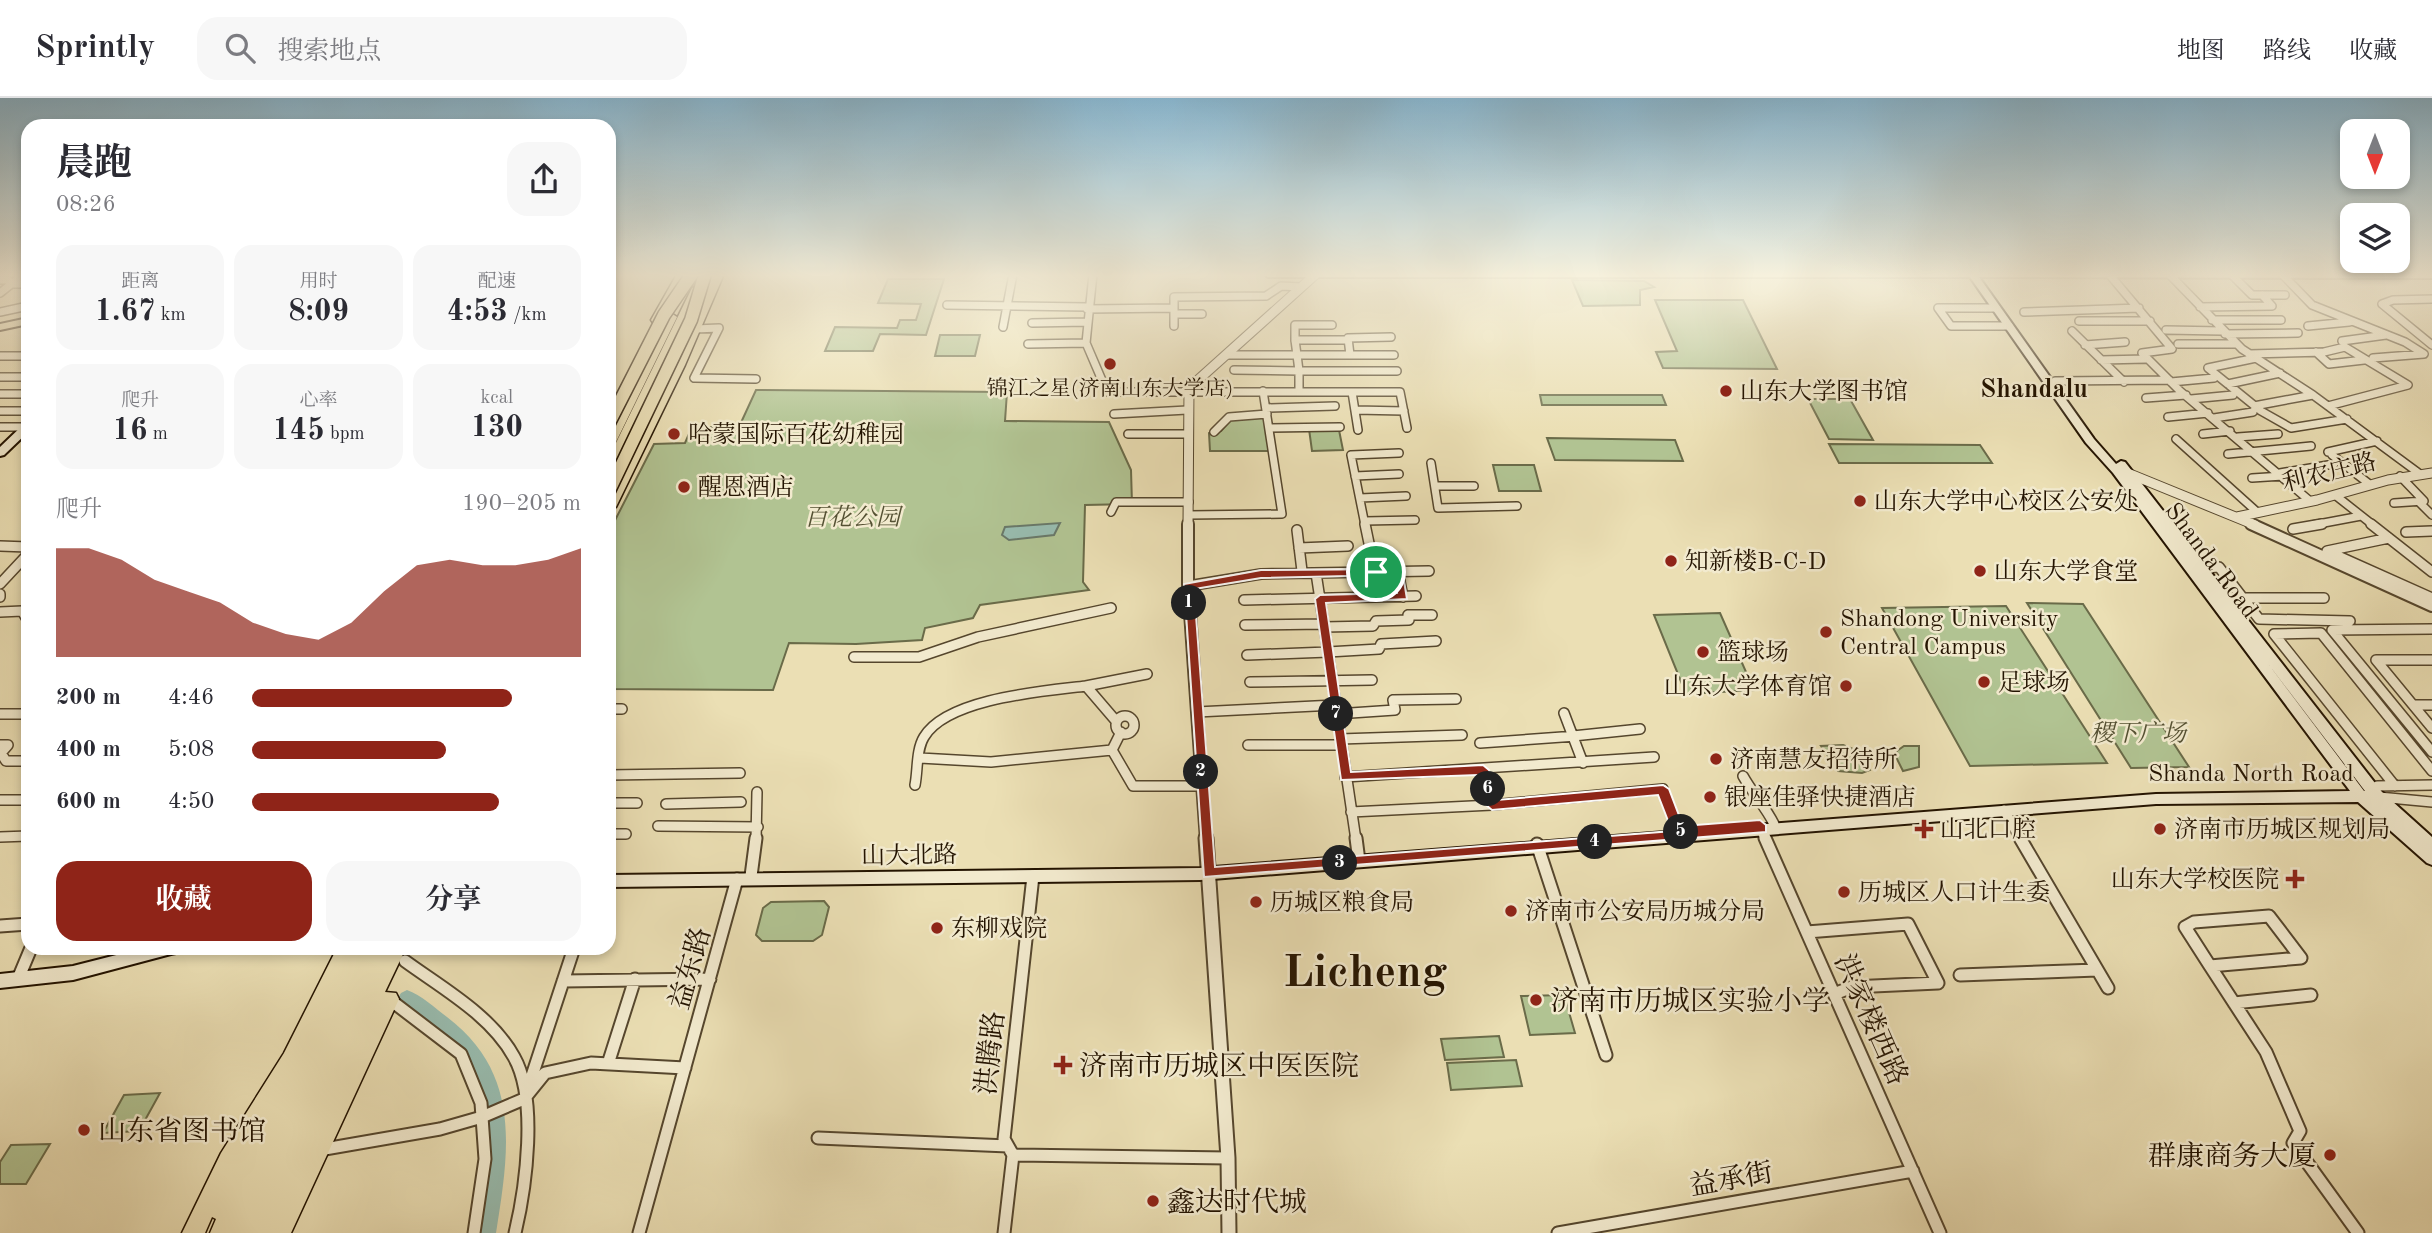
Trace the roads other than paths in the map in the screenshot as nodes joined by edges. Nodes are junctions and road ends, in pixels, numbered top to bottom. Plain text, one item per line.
1 (655, 327) edge
2 (658, 327) edge
3 (662, 327) edge
4 (666, 327) edge
5 (680, 327) edge
6 (688, 327) edge
7 (688, 327) edge
8 (1086, 327) edge
9 (1257, 327) edge
10 (1294, 327) edge
11 (2010, 327) edge
12 (2014, 327) edge
13 (2155, 327) edge
14 (2219, 327) edge
15 (2368, 327) edge
16 (2410, 327) edge
17 (695, 328) joint
18 (2166, 330) dead end
19 (2072, 331) dead end
20 (2223, 332) junction
21 (2298, 333) dead end
22 (2387, 335) junction
23 (659, 336) junction
24 (1391, 337) dead end
25 (1348, 340) junction
26 (1295, 341) junction
27 (2342, 341) dead end
28 (2125, 342) dead end
29 (1028, 344) dead end
30 (1086, 344) junction
31 (2178, 344) dead end
32 (2235, 344) junction
33 (2085, 345) junction
34 (2432, 345) edge
35 (643, 347) junction
36 (2316, 352) junction
37 (1226, 355) junction
38 (1297, 355) junction
39 (1350, 355) junction
40 (1394, 355) dead end
41 (0, 356) edge
42 (21, 356) edge
43 (2252, 356) junction
44 (2373, 358) dead end
45 (2146, 359) dead end
46 (2101, 360) junction
47 (2364, 360) dead end
48 (1234, 370) dead end
49 (1299, 371) junction
50 (1397, 371) dead end
51 (2280, 373) junction
52 (0, 377) edge
53 (21, 377) edge
54 (2214, 378) dead end
55 (755, 379) dead end
56 (2055, 381) junction
57 (2170, 381) junction
58 (2124, 382) junction
59 (2228, 384) junction
60 (1264, 391) junction
61 (1299, 391) junction
62 (1188, 392) junction
63 (1352, 392) junction
64 (0, 394) edge
65 (21, 394) edge
66 (2233, 395) dead end
67 (2313, 395) junction
68 (2188, 397) junction
69 (2146, 398) dead end
70 (616, 402) edge
71 (1335, 406) dead end
72 (2328, 406) junction
73 (616, 409) edge
74 (2254, 409) junction
75 (1187, 410) junction
76 (1354, 410) junction
77 (0, 411) edge
78 (21, 411) edge
79 (1267, 411) junction
80 (1404, 411) junction
81 (1114, 414) dead end
82 (2211, 415) junction
83 (2168, 417) dead end
84 (2347, 419) junction
85 (616, 422) edge
86 (0, 427) edge
87 (21, 427) edge
88 (1340, 427) dead end
89 (616, 428) edge
90 (1270, 428) junction
91 (1407, 428) dead end
92 (1357, 430) dead end
93 (2230, 431) junction
94 (1214, 432) dead end
95 (21, 434) edge
96 (1128, 434) dead end
97 (1188, 434) junction
98 (2203, 434) dead end
99 (2278, 434) dead end
100 (2238, 437) junction
101 (2176, 439) dead end
102 (2378, 441) junction
103 (2311, 446) dead end
104 (0, 453) edge
105 (1399, 453) dead end
106 (2256, 453) junction
107 (2228, 454) dead end
108 (616, 457) edge
109 (1431, 463) dead end
110 (2334, 464) dead end
111 (616, 468) edge
112 (2432, 473) edge
113 (1399, 474) dead end
114 (2130, 474) junction
115 (2281, 474) junction
116 (2420, 474) junction
117 (2400, 475) junction
118 (616, 476) edge
119 (1355, 476) junction
120 (2252, 478) dead end
121 (2368, 483) junction
122 (1435, 486) junction
123 (1474, 486) dead end
124 (616, 492) edge
125 (2335, 495) dead end
126 (1406, 496) dead end
127 (1360, 498) junction
128 (2310, 501) junction
129 (1189, 502) junction
130 (2419, 502) junction
131 (2394, 503) dead end
132 (1517, 506) dead end
133 (2256, 511) junction
134 (1111, 512) dead end
135 (2432, 515) edge
136 (1189, 516) junction
137 (2361, 516) junction
138 (2238, 517) junction
139 (1415, 520) dead end
140 (1365, 521) junction
141 (2293, 529) dead end
142 (1297, 530) dead end
143 (2432, 531) edge
144 (2406, 532) dead end
145 (2389, 538) junction
146 (0, 546) edge
147 (1348, 546) dead end
148 (21, 547) edge
149 (1299, 548) junction
150 (21, 561) edge
151 (2202, 568) junction
152 (0, 570) edge
153 (13, 570) junction
154 (1429, 571) dead end
155 (1310, 572) junction
156 (1376, 572) junction
157 (1398, 572) junction
158 (2432, 572) edge
159 (0, 583) edge
160 (1188, 585) junction
161 (1416, 596) dead end
162 (1403, 597) junction
163 (2243, 598) junction
164 (2324, 598) dead end
165 (2432, 598) edge
166 (1320, 599) junction
167 (1244, 600) dead end
168 (2432, 606) edge
169 (1111, 608) dead end
170 (21, 611) edge
171 (0, 612) edge
172 (1432, 615) dead end
173 (2350, 621) dead end
174 (1245, 625) dead end
175 (1324, 626) junction
176 (2432, 629) edge
177 (1436, 642) dead end
178 (1328, 652) junction
179 (1247, 654) dead end
180 (854, 657) dead end
181 (2432, 660) edge
182 (1147, 674) dead end
183 (1372, 680) dead end
184 (1331, 681) junction
185 (1250, 682) dead end
186 (1086, 687) junction
187 (1455, 699) dead end
188 (2413, 705) junction
189 (2432, 705) edge
190 (616, 709) edge
191 (622, 709) dead end
192 (1335, 709) junction
193 (1197, 712) junction
194 (1564, 713) dead end
195 (0, 714) edge
196 (21, 714) edge
197 (1116, 721) junction
198 (2432, 728) edge
199 (1640, 729) dead end
200 (1121, 732) junction
201 (1462, 735) dead end
202 (1575, 736) junction
203 (1340, 742) junction
204 (1480, 743) dead end
205 (0, 745) edge
206 (1248, 745) dead end
207 (1112, 750) junction
208 (2432, 752) edge
209 (1654, 757) dead end
210 (920, 758) junction
211 (21, 761) edge
212 (1583, 763) junction
213 (1483, 770) junction
214 (2432, 771) edge
215 (740, 773) dead end
216 (616, 775) edge
217 (1743, 776) dead end
218 (1345, 777) junction
219 (915, 785) dead end
220 (2432, 785) edge
221 (1202, 786) junction
222 (2395, 786) junction
223 (757, 793) dead end
224 (2369, 794) junction
225 (0, 800) edge
226 (21, 800) edge
227 (741, 802) dead end
228 (2432, 802) edge
229 (616, 803) edge
230 (637, 803) dead end
231 (666, 804) dead end
232 (1492, 805) junction
233 (2004, 810) junction
234 (1351, 813) junction
235 (1765, 826) junction
236 (658, 827) dead end
237 (758, 827) junction
238 (1679, 832) junction
239 (616, 834) edge
240 (626, 834) dead end
241 (21, 836) edge
242 (0, 837) edge
243 (1538, 845) junction
244 (2432, 845) edge
245 (2432, 859) edge
246 (1358, 860) junction
247 (1209, 871) junction
248 (1033, 876) junction
249 (744, 878) junction
250 (616, 879) edge
251 (21, 924) edge
252 (0, 926) edge
253 (1807, 932) junction
254 (28, 955) edge
255 (144, 955) edge
256 (344, 955) edge
257 (359, 955) edge
258 (393, 955) edge
259 (394, 955) edge
260 (395, 955) edge
261 (572, 955) edge
262 (2210, 966) junction
263 (2097, 970) junction
264 (1960, 975) dead end
265 (18, 979) junction
266 (635, 979) junction
267 (710, 979) junction
268 (0, 981) edge
269 (563, 981) junction
270 (2108, 988) dead end
271 (1834, 993) junction
272 (2311, 995) dead end
273 (381, 998) junction
274 (2234, 1003) junction
275 (1606, 1055) dead end
276 (291, 1060) junction
277 (608, 1064) junction
278 (685, 1068) junction
279 (338, 1070) junction
280 (524, 1100) junction
281 (482, 1117) junction
282 (818, 1138) dead end
283 (319, 1150) junction
284 (1011, 1151) junction
285 (1228, 1158) junction
286 (1913, 1171) junction
287 (193, 1233) edge
288 (204, 1233) edge
289 (211, 1233) edge
290 (221, 1233) edge
291 (243, 1233) edge
292 (257, 1233) edge
293 (265, 1233) edge
294 (281, 1233) edge
295 (474, 1233) edge
296 (514, 1233) edge
297 (639, 1233) edge
298 (1003, 1233) edge
299 (1229, 1233) edge
300 (1558, 1233) edge
301 (1940, 1233) edge
302 (2358, 1233) edge

1 - 35 highway
2 - 73 highway, bridge
3 - 23 highway
4 - 89 highway, bridge
5 - 108 highway, bridge
6 - 111 highway
7 - 118 highway, bridge
8 - 30 street
9 - 37 street
10 - 26 street
11 - 224 main road, Shanda Road
12 - 56 main road, Shanda Road
13 - 57 street
14 - 20 street
15 - 22 street
16 - 34 street
17 - 55 street
17 - 124 highway
18 - 20 street
19 - 33 street
20 - 21 street
20 - 32 street
22 - 27 street
22 - 44 street
23 - 35 highway
23 - 85 highway
24 - 25 street
25 - 26 street
25 - 39 street
26 - 38 street
28 - 33 street
29 - 30 street
30 - 62 street
31 - 32 street
32 - 43 street
33 - 46 street
35 - 70 highway
36 - 43 street
36 - 47 street
36 - 72 street
37 - 38 street
37 - 62 street
38 - 39 street
38 - 49 street
39 - 40 street
41 - 42 street
43 - 51 street
43 - 59 street
45 - 46 street
46 - 58 street
48 - 49 street
49 - 50 street
49 - 61 street
51 - 59 street
51 - 67 street
52 - 53 street
54 - 57 street
56 - 58 street
56 - 114 main road, Shanda Road
57 - 58 street
57 - 68 street
59 - 74 street
60 - 61 street
60 - 62 street
60 - 79 street
61 - 63 street
62 - 75 street
63 - 76 street
63 - 80 street
64 - 65 street
66 - 68 street
67 - 72 street
67 - 74 street
68 - 69 street
68 - 82 street
71 - 79 street
72 - 84 street
74 - 82 street
74 - 84 street
75 - 81 street
75 - 97 street
76 - 80 street
76 - 92 street
77 - 78 street
79 - 90 street
79 - 94 street
80 - 91 street
82 - 83 street
82 - 93 street
84 - 102 street
86 - 87 street
88 - 90 street
90 - 136 street
93 - 98 street
93 - 100 street
95 - 104 main road
96 - 97 street
97 - 129 street
99 - 100 street
100 - 106 street
101 - 133 street
102 - 116 street
102 - 121 street
103 - 106 street
105 - 119 street
106 - 107 street
106 - 115 street
109 - 122 street
110 - 115 street
112 - 116 street, 利农庄路
113 - 119 street
114 - 138 street
114 - 151 main road, Shanda Road
115 - 120 street
115 - 128 street
116 - 117 street, 利农庄路
117 - 121 street, 利农庄路
117 - 130 street
119 - 127 street
121 - 128 street, 利农庄路
122 - 123 street
122 - 132 street
125 - 137 street
126 - 127 street
127 - 140 street
128 - 133 street, 利农庄路
129 - 134 street
129 - 136 street
130 - 131 street
130 - 135 street
133 - 138 street, 利农庄路
136 - 160 street
137 - 141 street
137 - 145 street
138 - 168 street
139 - 140 street
140 - 156 street
142 - 149 street
143 - 144 street
145 - 158 street
145 - 165 street
146 - 148 street
147 - 149 street
149 - 155 street
150 - 153 street
151 - 163 street
151 - 224 main road, Shanda Road
152 - 153 street
153 - 159 street
154 - 157 street
155 - 156 street
155 - 160 street
155 - 166 street
156 - 157 street
157 - 162 street
160 - 193 street
161 - 162 street
162 - 166 street
163 - 164 street
163 - 173 street
166 - 167 street
166 - 175 street
169 - 180 street
170 - 171 street
172 - 175 street
174 - 175 street
175 - 178 street
176 - 208 street
177 - 178 street
178 - 179 street
178 - 184 street
181 - 188 street
182 - 186 street
183 - 184 street
184 - 185 street
184 - 192 street
186 - 197 street
186 - 210 street
187 - 192 street
188 - 189 street
188 - 198 street
190 - 191 street
192 - 193 street
192 - 203 street
193 - 221 street
194 - 202 street
195 - 196 street
197 - 200 street
197 - 200 street
199 - 202 street
200 - 207 street
201 - 203 street
202 - 204 street
202 - 212 street
203 - 206 street
203 - 218 street
205 - 211 street
207 - 210 street
207 - 221 street
209 - 212 street
210 - 219 street
212 - 213 street
213 - 218 street
213 - 232 street
214 - 222 street
215 - 216 street
217 - 235 street, 洪家楼西路
218 - 234 street
220 - 222 street
221 - 247 street
222 - 224 street
223 - 237 street, 益东路
224 - 228 street
224 - 233 main road, Shanda North Road
224 - 235 main road, Shanda North Road
224 - 244 main road, Shanda Road
224 - 245 main road, Shanda Road
225 - 226 street
227 - 231 street
229 - 230 street
232 - 234 street
232 - 238 street
233 - 235 main road, Shanda North Road
233 - 263 street
234 - 246 street
235 - 238 main road, Shanda North Road
235 - 243 main road, Shanda North Road
235 - 253 street, 洪家楼西路
236 - 237 street
237 - 249 street, 益东路
238 - 243 main road, Shanda North Road
239 - 240 street
241 - 242 street
243 - 246 main road, Shanda North Road
243 - 275 street
246 - 247 main road, Shanda North Road
247 - 248 main road, 山大北路
247 - 249 main road, 山大北路
247 - 285 street
248 - 249 main road, 山大北路
248 - 284 street, 洪腾路
249 - 250 main road, 山大北路
249 - 267 street, 益东路
251 - 252 street
253 - 271 street, 洪家楼西路
253 - 271 street
254 - 265 street
255 - 265 main road
256 - 276 highway
257 - 290 highway
258 - 291 highway
259 - 273 highway
260 - 280 street
261 - 269 street
262 - 262 street
262 - 274 street
263 - 264 street
263 - 270 street
265 - 268 main road
266 - 267 street
266 - 269 street
266 - 277 street
267 - 278 street, 益东路
269 - 280 street
271 - 286 street, 洪家楼西路
272 - 274 street
273 - 279 highway
273 - 281 street
273 - 283 highway
274 - 302 street
276 - 287 highway
276 - 288 highway
276 - 289 highway
277 - 278 street
277 - 280 street
278 - 297 street, 益东路
279 - 292 highway
279 - 293 highway
280 - 281 street
280 - 296 street
281 - 283 street
281 - 295 street
282 - 284 street
283 - 294 highway
284 - 285 street
284 - 298 street, 洪腾路
285 - 299 street
286 - 300 street, 益承街
286 - 301 street, 洪家楼西路

